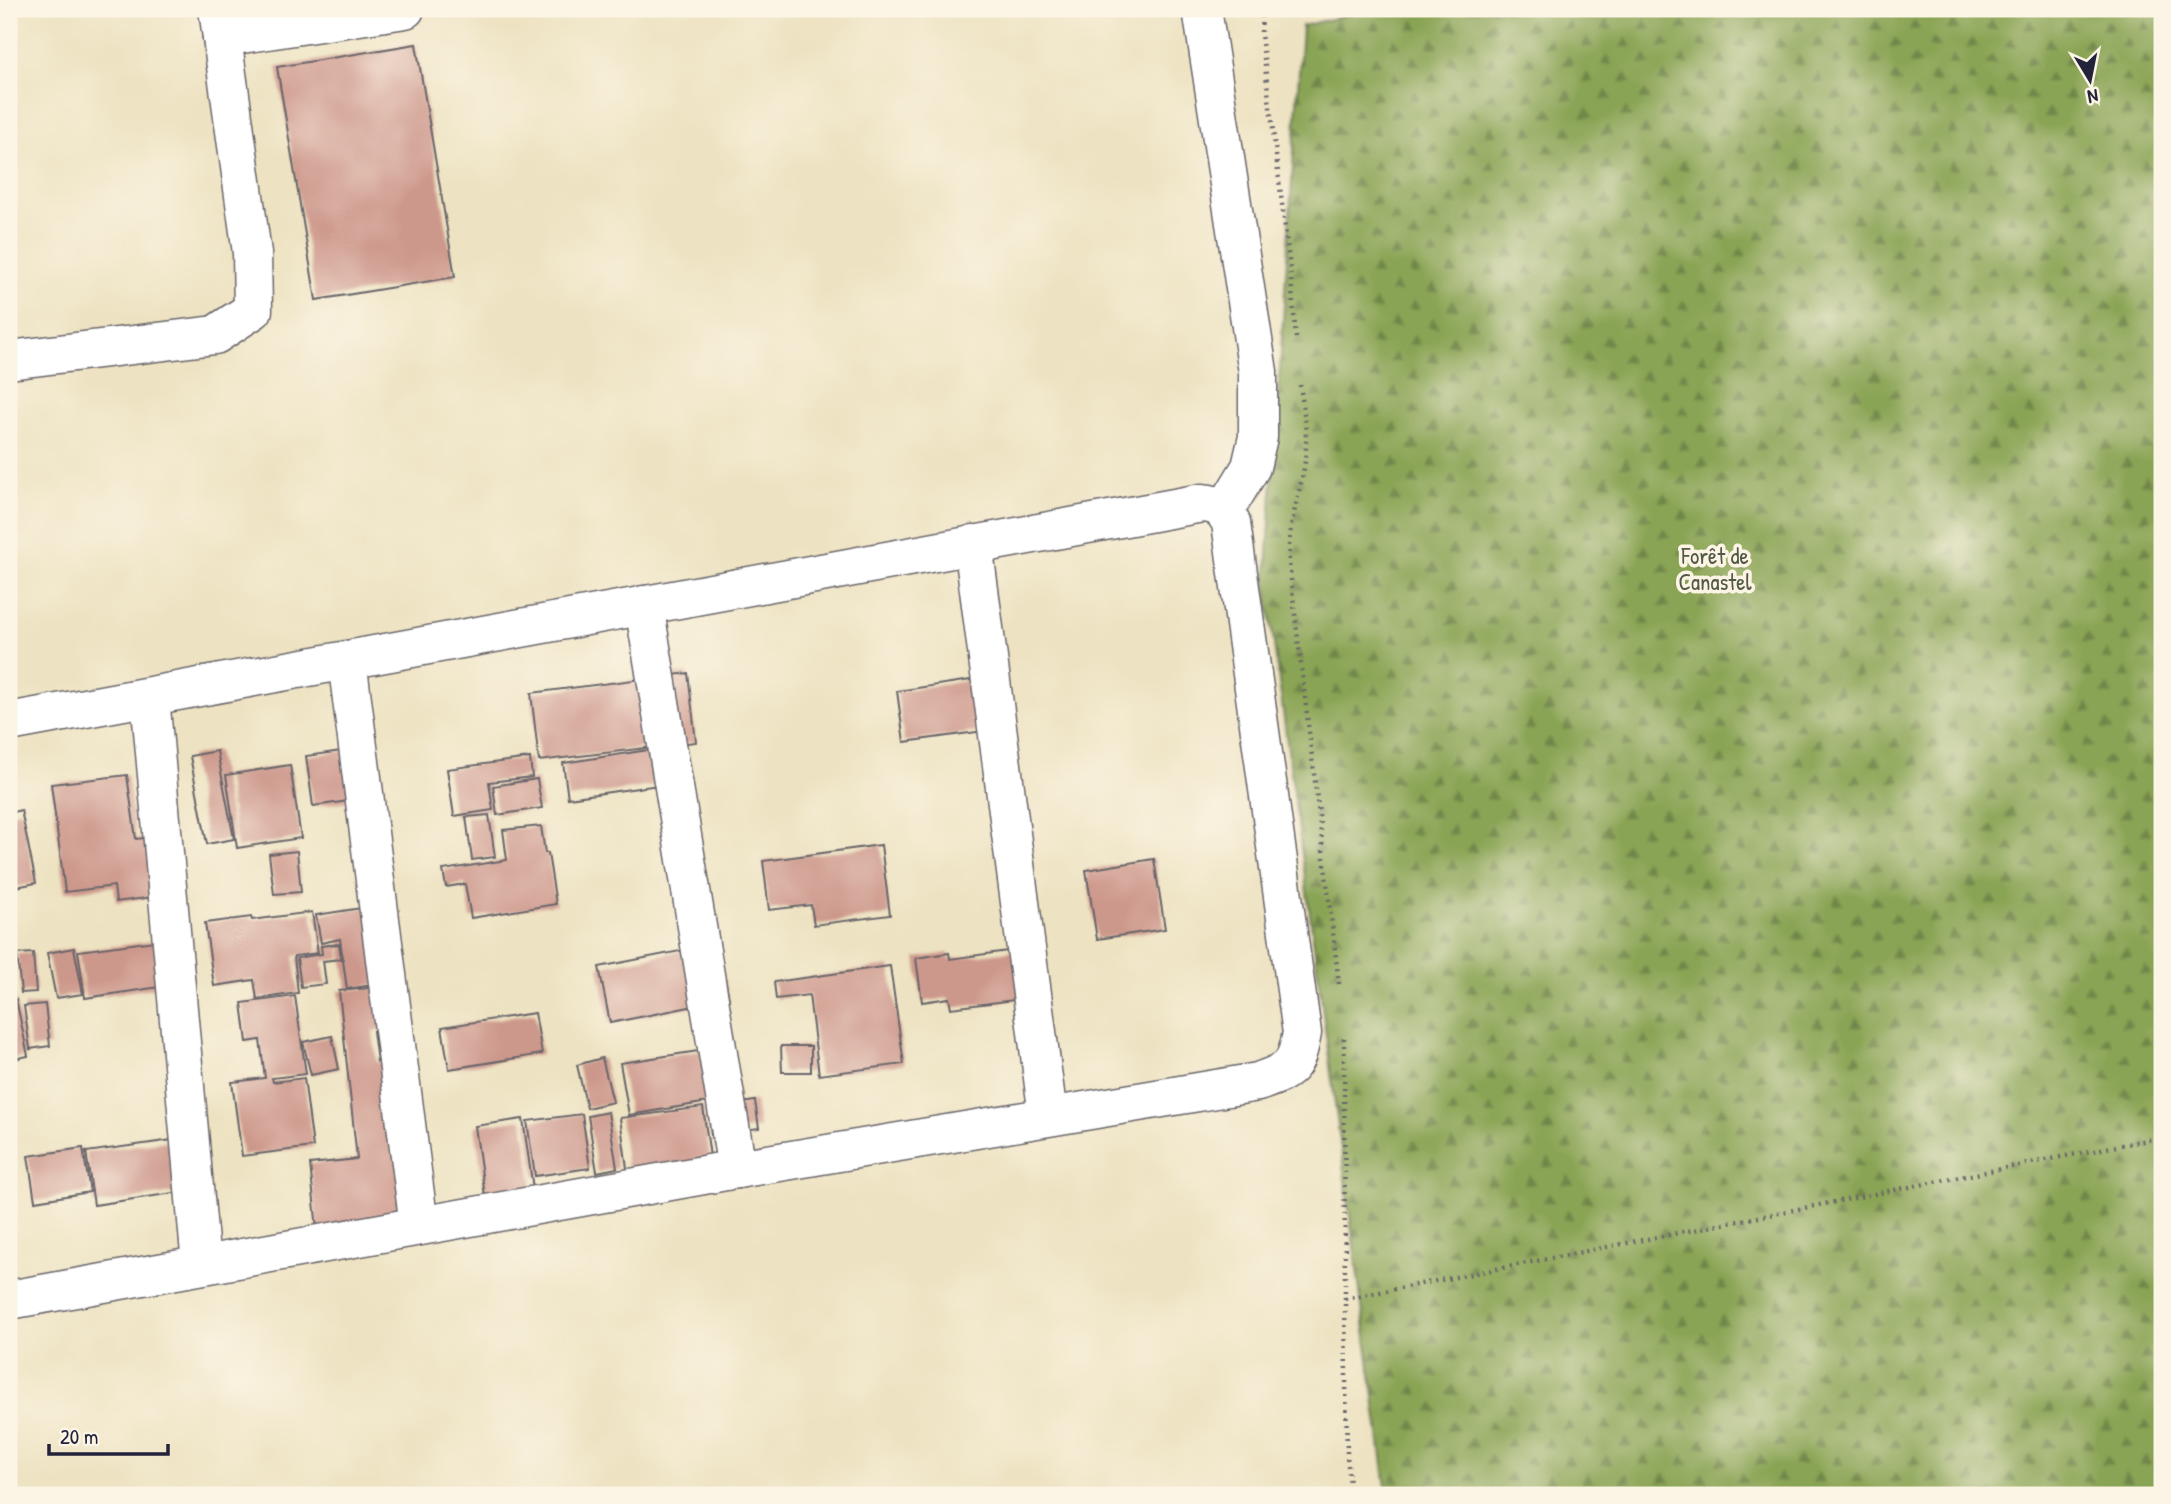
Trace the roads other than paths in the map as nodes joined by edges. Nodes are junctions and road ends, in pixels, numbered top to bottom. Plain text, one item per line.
1 (405, 9) edge
2 (1202, 9) edge
3 (220, 23) edge
4 (9, 360) edge
5 (1225, 510) junction
6 (973, 544) junction
7 (644, 606) junction
8 (347, 660) junction
9 (150, 696) junction
10 (9, 723) edge
11 (1048, 1116) junction
12 (737, 1169) junction
13 (419, 1226) junction
14 (201, 1265) junction
15 (9, 1300) edge

1 - 3 street
2 - 5 street
3 - 4 street
5 - 6 street
5 - 11 street
6 - 7 street
6 - 11 street
7 - 8 street
7 - 12 street
8 - 9 street
8 - 13 street
9 - 10 street
9 - 14 street
11 - 12 street
12 - 13 street
13 - 14 street
14 - 15 street

